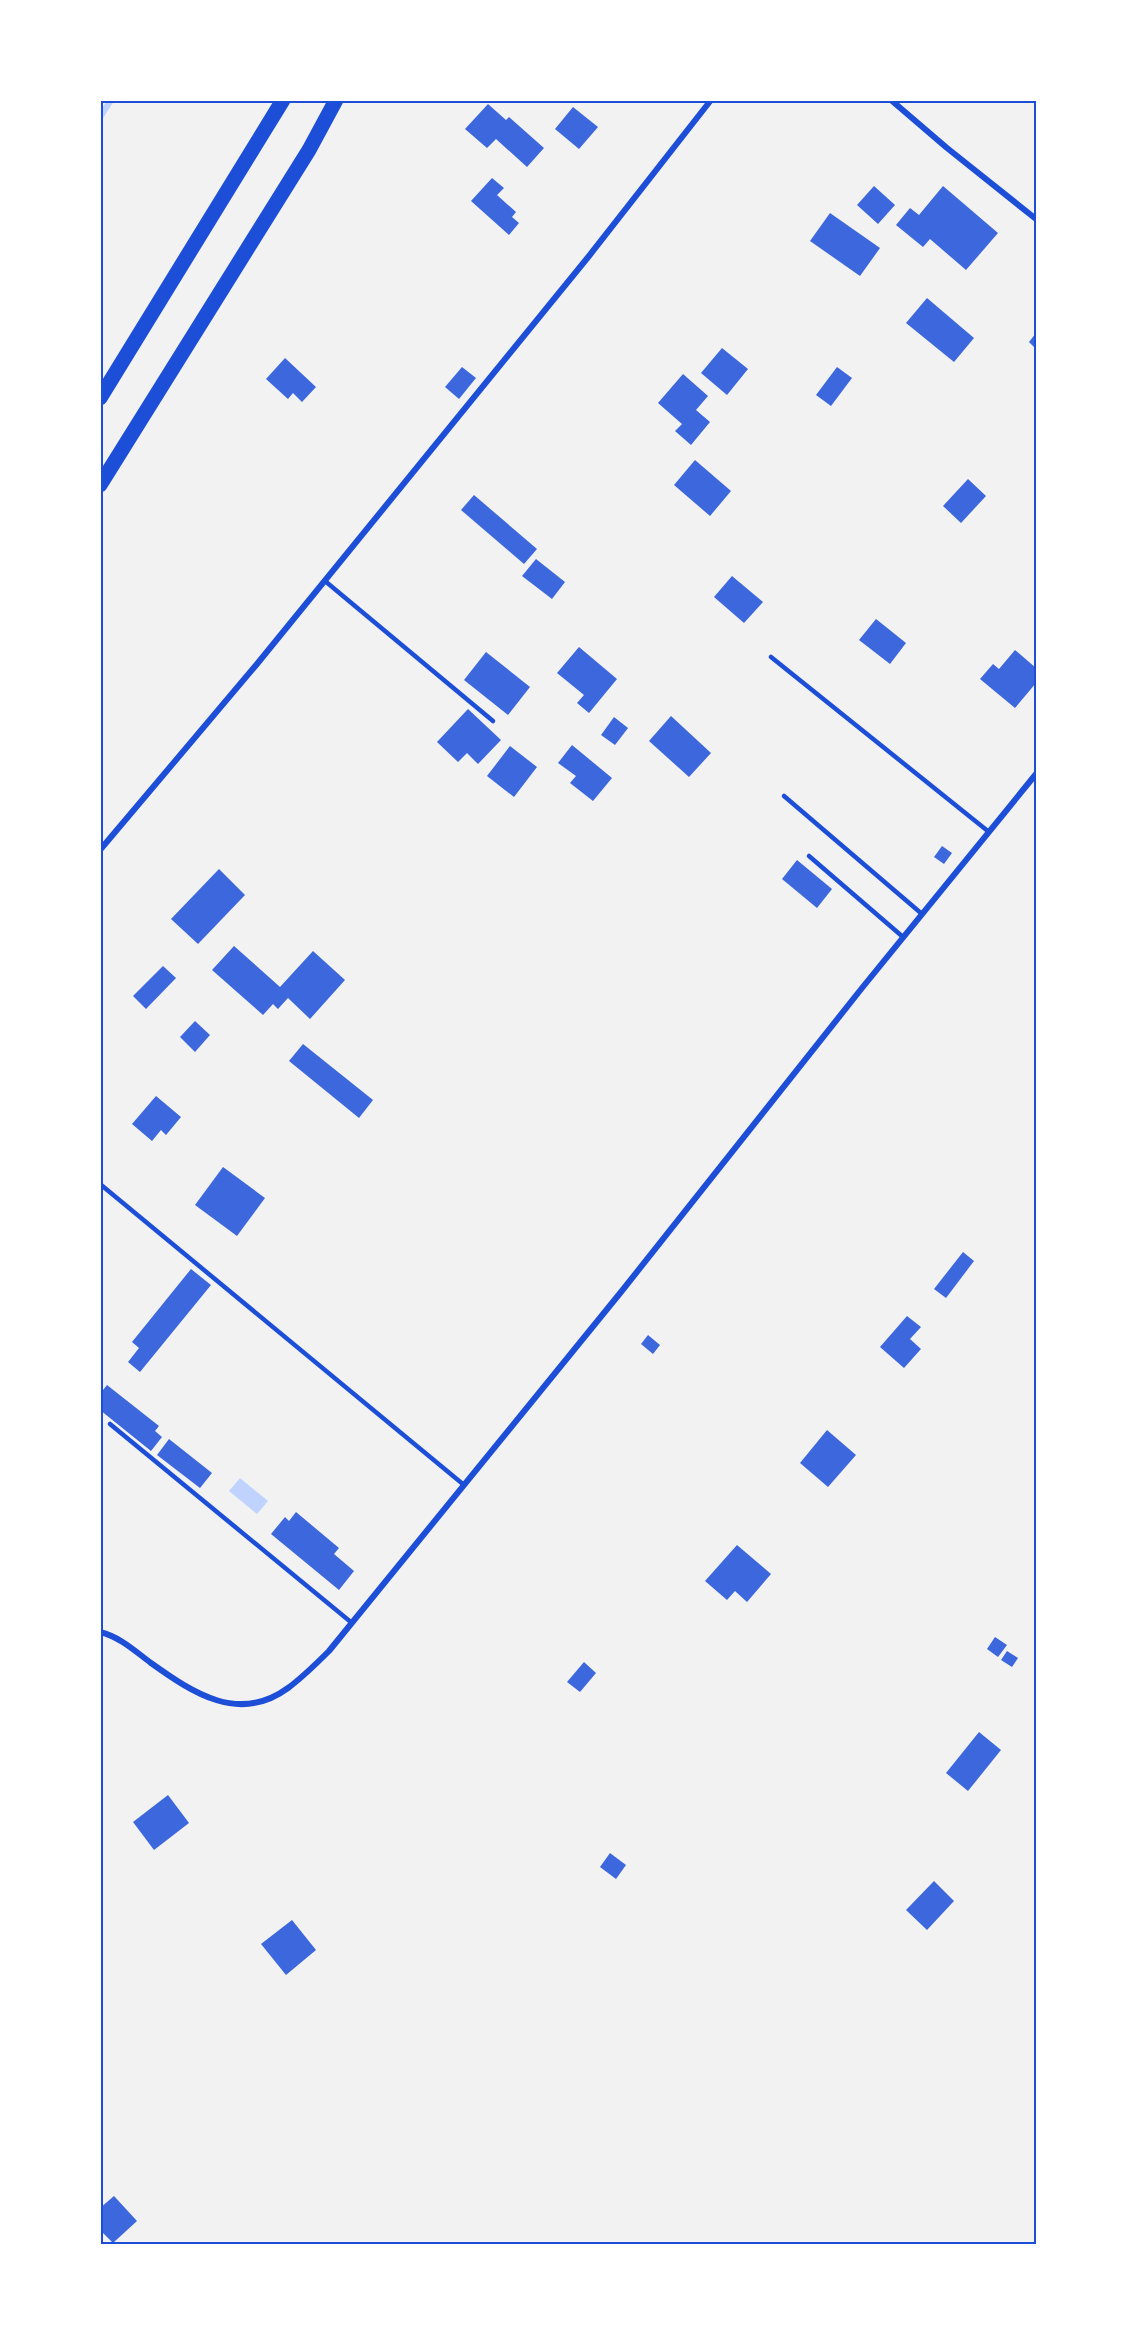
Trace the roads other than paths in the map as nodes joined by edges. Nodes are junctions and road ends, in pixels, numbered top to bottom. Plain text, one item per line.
1 (284, 100) edge
2 (336, 100) edge
3 (711, 100) edge
4 (891, 100) edge
5 (1036, 219) edge
6 (100, 398) edge
7 (100, 485) edge
8 (325, 581) junction
9 (771, 657) dead end
10 (494, 721) dead end
11 (1036, 774) edge
12 (784, 796) dead end
13 (988, 832) junction
14 (100, 850) edge
15 (809, 856) dead end
16 (922, 914) junction
17 (903, 937) junction
18 (100, 1184) edge
19 (110, 1424) dead end
20 (464, 1485) junction
21 (352, 1623) junction
22 (100, 1632) edge

1 - 6 highway
2 - 7 highway
3 - 8 street
4 - 5 street
8 - 10 lane
8 - 14 street
9 - 13 lane
11 - 13 street
12 - 16 lane
13 - 16 street
15 - 17 lane
16 - 17 street
17 - 20 street
18 - 20 lane
19 - 21 lane
20 - 21 street
21 - 22 street

